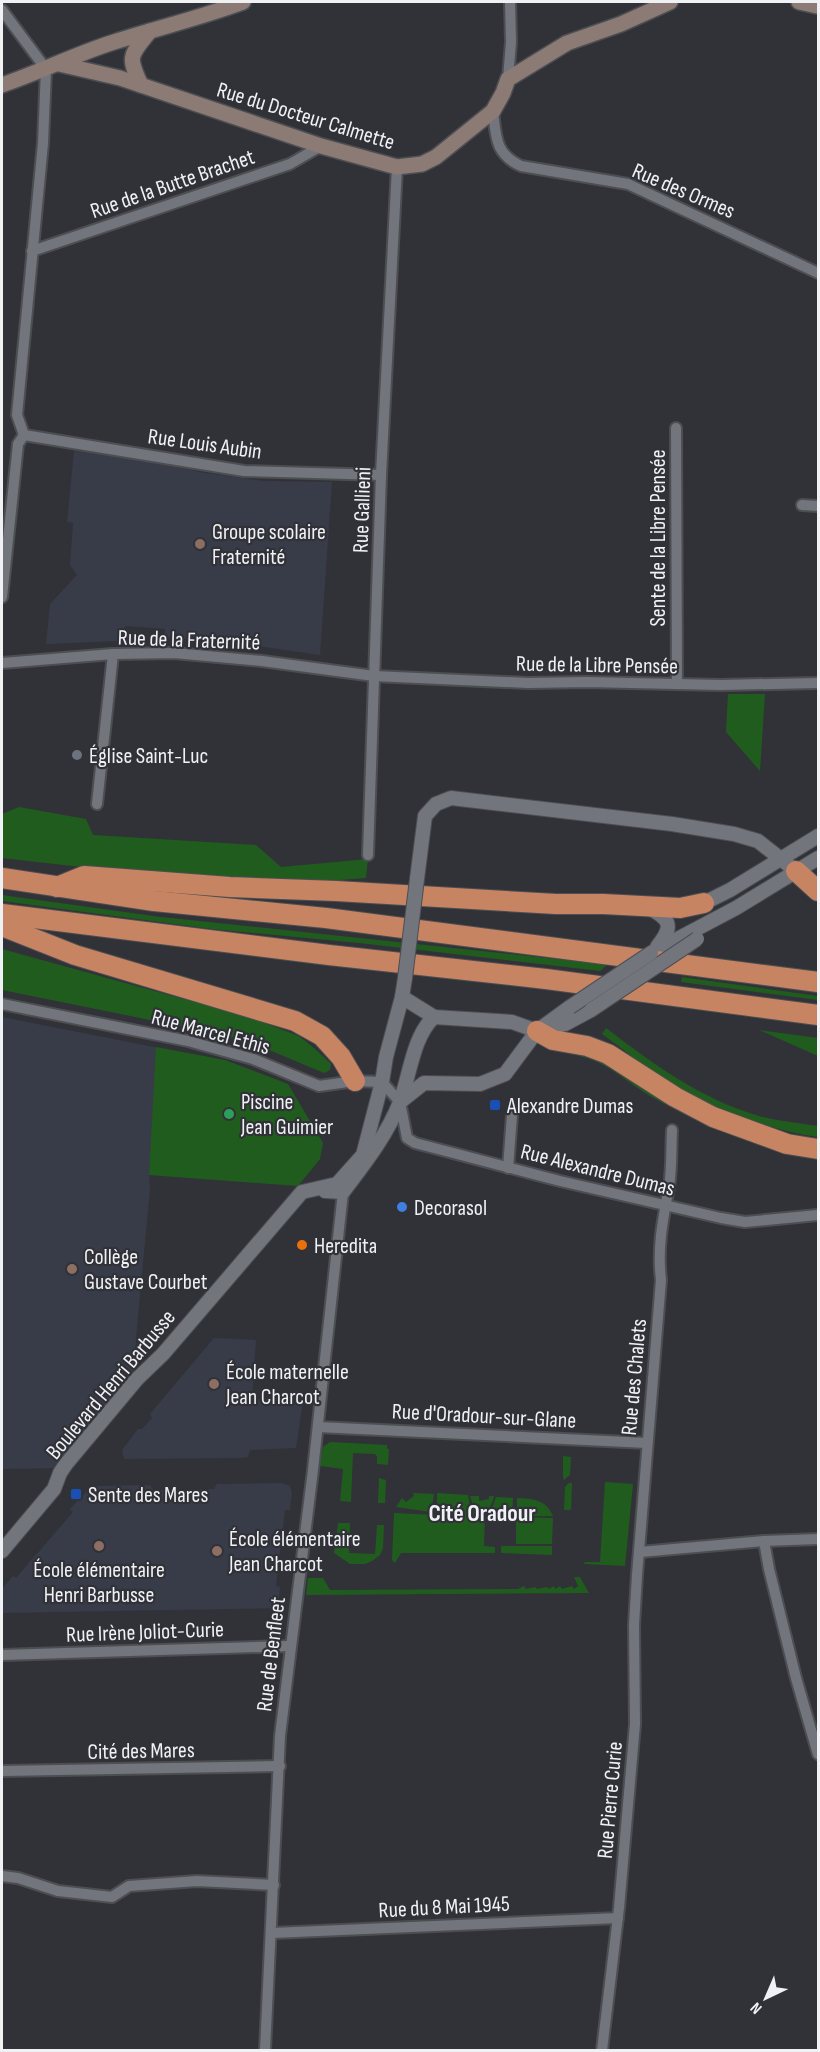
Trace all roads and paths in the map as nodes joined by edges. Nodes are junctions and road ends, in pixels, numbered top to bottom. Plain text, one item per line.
1 (243, 2) edge
2 (503, 2) edge
3 (510, 2) edge
4 (670, 2) edge
5 (798, 2) edge
6 (814, 5) edge
7 (2, 10) edge
8 (510, 25) junction
9 (150, 31) junction
10 (52, 67) junction
11 (508, 78) junction
12 (2, 85) edge
13 (141, 85) junction
14 (493, 111) junction
15 (321, 146) junction
16 (397, 167) junction
17 (32, 251) junction
18 (819, 273) edge
19 (676, 428) dead end
20 (24, 435) junction
21 (381, 475) junction
22 (802, 505) dead end
23 (819, 506) edge
24 (2, 597) edge
25 (113, 654) junction
26 (2, 663) edge
27 (374, 676) junction
28 (819, 683) edge
29 (677, 684) junction
30 (97, 804) dead end
31 (819, 836) edge
32 (368, 855) dead end
33 (780, 858) junction
34 (819, 858) edge
35 (796, 871) junction
36 (2, 878) edge
37 (57, 887) junction
38 (819, 891) edge
39 (704, 903) joint
40 (644, 906) junction
41 (736, 908) junction
42 (2, 914) edge
43 (2, 926) edge
44 (651, 953) junction
45 (819, 982) edge
46 (402, 997) junction
47 (2, 1004) edge
48 (819, 1015) edge
49 (434, 1017) junction
50 (537, 1031) junction
51 (355, 1081) junction
52 (382, 1082) junction
53 (400, 1102) junction
54 (512, 1115) dead end
55 (672, 1130) dead end
56 (819, 1149) edge
57 (508, 1168) junction
58 (302, 1192) junction
59 (344, 1192) junction
60 (665, 1206) junction
61 (819, 1215) edge
62 (318, 1426) junction
63 (647, 1443) junction
64 (819, 1539) edge
65 (764, 1541) junction
66 (2, 1551) edge
67 (640, 1552) junction
68 (290, 1646) junction
69 (2, 1655) edge
70 (819, 1754) edge
71 (280, 1766) junction
72 (2, 1771) edge
73 (2, 1876) edge
74 (274, 1885) junction
75 (618, 1918) junction
76 (272, 1933) junction
77 (265, 2050) edge
78 (602, 2050) edge

1 - 9 main road
2 - 8 street
3 - 8 street
4 - 11 main road
5 - 6 main road
7 - 10 street
8 - 11 street
9 - 10 main road
9 - 13 main road
10 - 12 main road
10 - 13 main road, Rue du Docteur Calmette
10 - 17 street
11 - 14 main road, Rue du Docteur Calmette
13 - 15 main road, Rue du Docteur Calmette
14 - 16 main road, Rue du Docteur Calmette
14 - 18 street, Rue des Ormes
15 - 16 main road, Rue du Docteur Calmette
15 - 17 street, Rue de la Butte Brachet
16 - 21 street, Rue Gallieni
17 - 20 street
19 - 29 street, Sente de la Libre Pensée
20 - 21 street, Rue Louis Aubin
20 - 24 street
21 - 27 street, Rue Gallieni
22 - 23 street
25 - 26 street, Rue de la Fraternité
25 - 27 street, Rue de la Fraternité
25 - 30 street
27 - 29 street, Rue de la Libre Pensée
27 - 32 street, Rue Gallieni
28 - 29 street, Rue de la Libre Pensée
31 - 33 street
33 - 35 street
33 - 39 street
33 - 46 street, bridge
34 - 35 street
35 - 38 highway
35 - 41 street
36 - 37 highway
37 - 40 highway
37 - 45 highway
39 - 40 highway
40 - 44 street
41 - 44 street
41 - 50 street, bridge
42 - 48 highway
43 - 51 highway
44 - 50 street, bridge
46 - 49 street
46 - 52 street
47 - 51 street, Rue Marcel Ethis
49 - 50 street
49 - 53 street
50 - 53 street
50 - 56 highway
51 - 52 street, Rue Marcel Ethis
52 - 53 street
52 - 58 street
53 - 57 street, Rue Alexandre Dumas
53 - 59 street
54 - 57 street
55 - 60 street, Rue des Chalets
57 - 60 street, Rue Alexandre Dumas
58 - 59 street
58 - 66 street, Boulevard Henri Barbusse
59 - 62 street, Rue de Benfleet
60 - 61 street, Rue Alexandre Dumas
60 - 63 street, Rue des Chalets
62 - 63 street, Rue d'Oradour-sur-Glane
62 - 68 street, Rue de Benfleet
63 - 67 street, Rue des Chalets
64 - 65 street
65 - 67 street
65 - 70 street
67 - 75 street, Rue Pierre Curie
68 - 69 street, Rue Irène Joliot-Curie
68 - 71 street, Rue de Benfleet
71 - 72 street, Cité des Mares
71 - 74 street, Rue de Benfleet
73 - 74 street
74 - 76 street, Rue de Benfleet
75 - 76 street, Rue du 8 Mai 1945
75 - 78 street, Rue Pierre Curie
76 - 77 street, Rue de Benfleet

